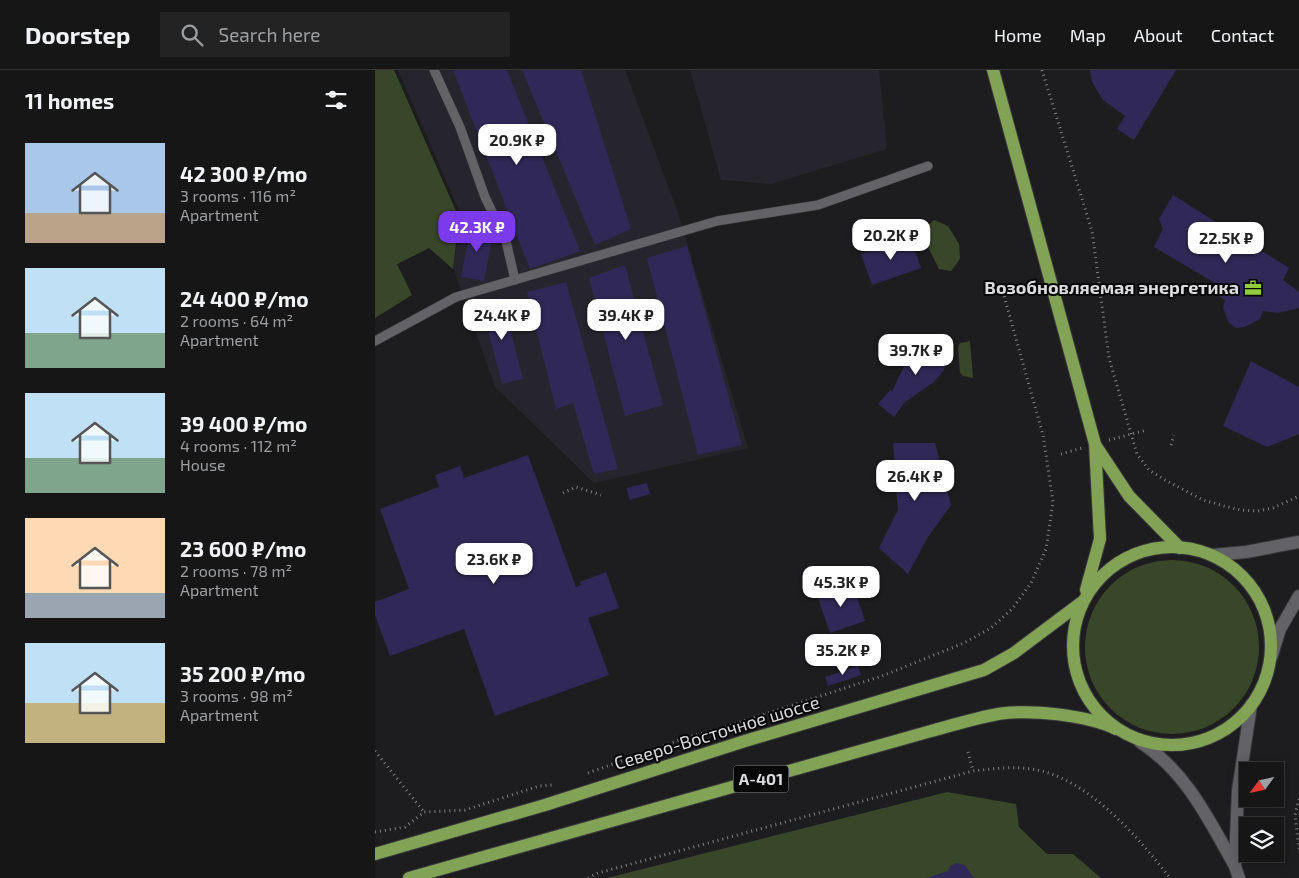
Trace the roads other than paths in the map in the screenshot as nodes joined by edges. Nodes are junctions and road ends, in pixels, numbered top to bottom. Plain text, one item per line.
1 (434, 70) edge
2 (993, 70) edge
3 (928, 166) dead end
4 (515, 280) junction
5 (375, 341) edge
6 (1095, 444) junction
7 (1299, 542) edge
8 (1180, 548) junction
9 (1213, 555) junction
10 (1299, 596) edge
11 (1082, 602) junction
12 (1271, 658) junction
13 (1251, 705) junction
14 (1116, 729) junction
15 (1140, 742) junction
16 (375, 854) edge
17 (1237, 872) edge
18 (409, 878) edge

1 - 4 lane
2 - 6 main road
3 - 4 lane
4 - 5 lane
6 - 8 main road
6 - 11 main road
7 - 9 main road
8 - 9 main road
8 - 11 main road
9 - 12 main road
10 - 12 main road
11 - 14 main road
11 - 16 main road, Северо-Восточное шоссе / А-401
12 - 13 main road
13 - 15 main road
13 - 17 main road
14 - 15 main road
14 - 18 main road, А-401
15 - 17 main road

